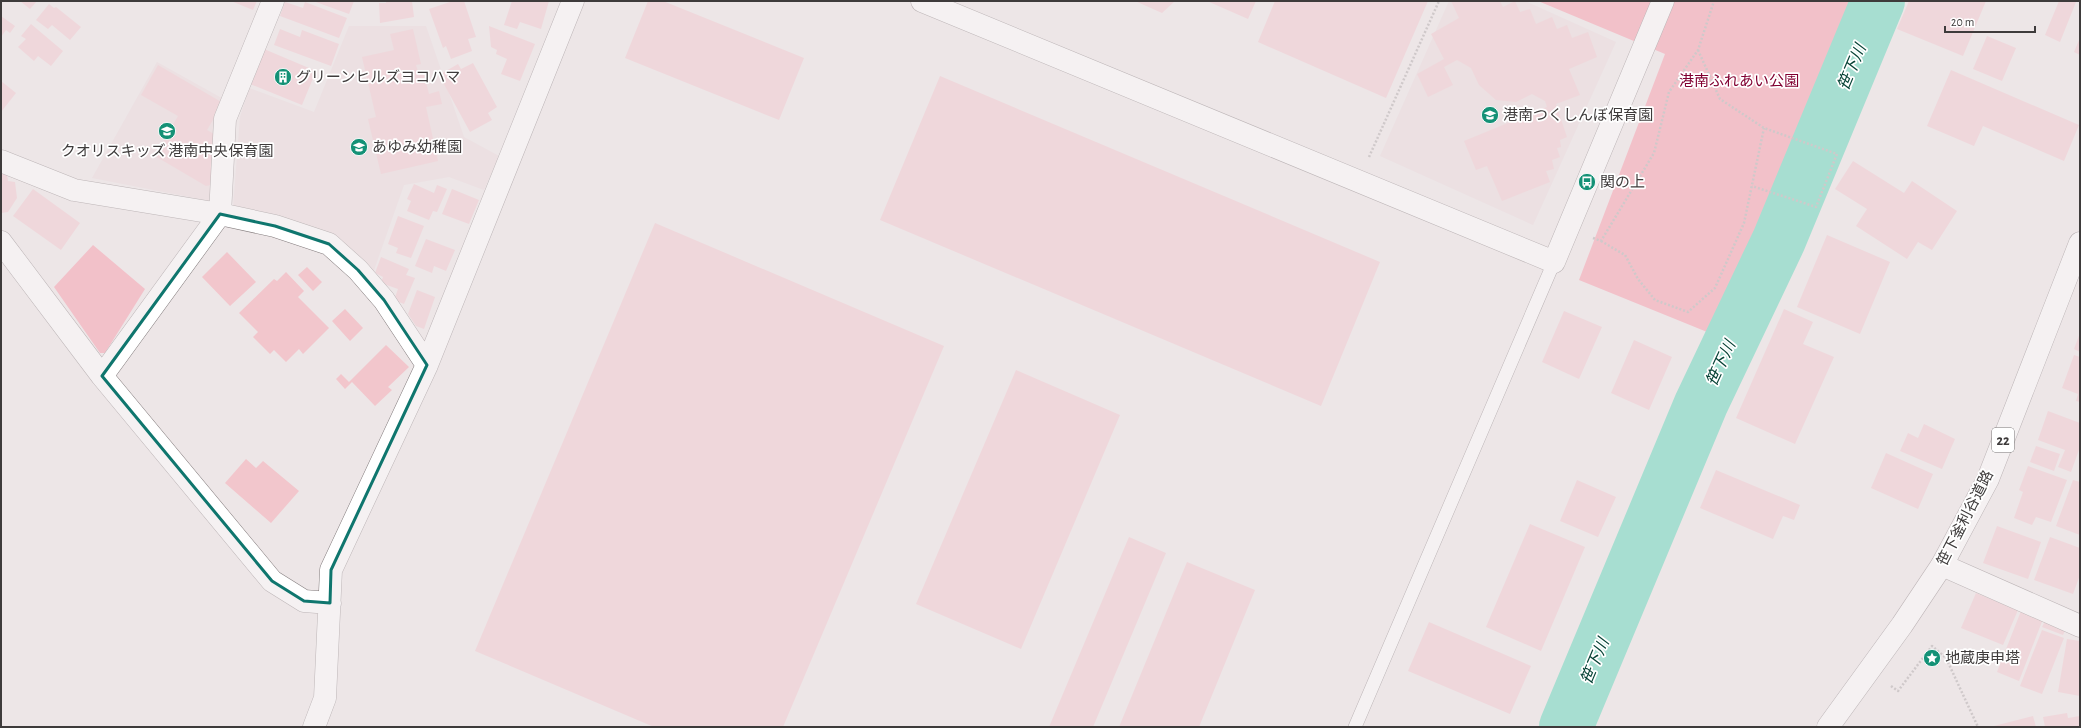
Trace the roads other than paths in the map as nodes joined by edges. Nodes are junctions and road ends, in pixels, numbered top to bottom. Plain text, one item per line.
1 (273, 1) edge
2 (573, 1) edge
3 (922, 1) edge
4 (1663, 1) edge
5 (1, 161) edge
6 (220, 214) junction
7 (1, 242) edge
8 (2080, 243) edge
9 (1554, 262) junction
10 (427, 365) junction
11 (102, 376) junction
12 (1942, 565) junction
13 (330, 602) junction
14 (2080, 625) edge
15 (314, 727) edge
16 (1355, 727) edge
17 (1828, 727) edge

1 - 6 street
2 - 10 street
3 - 9 street
4 - 9 street
5 - 6 street
6 - 10 street
6 - 11 street
7 - 11 street
8 - 12 street, 笹下釜利谷道路 / 22
9 - 16 lane
10 - 13 street
11 - 13 street
12 - 14 street
12 - 17 street, 笹下釜利谷道路 / 22
13 - 15 street

